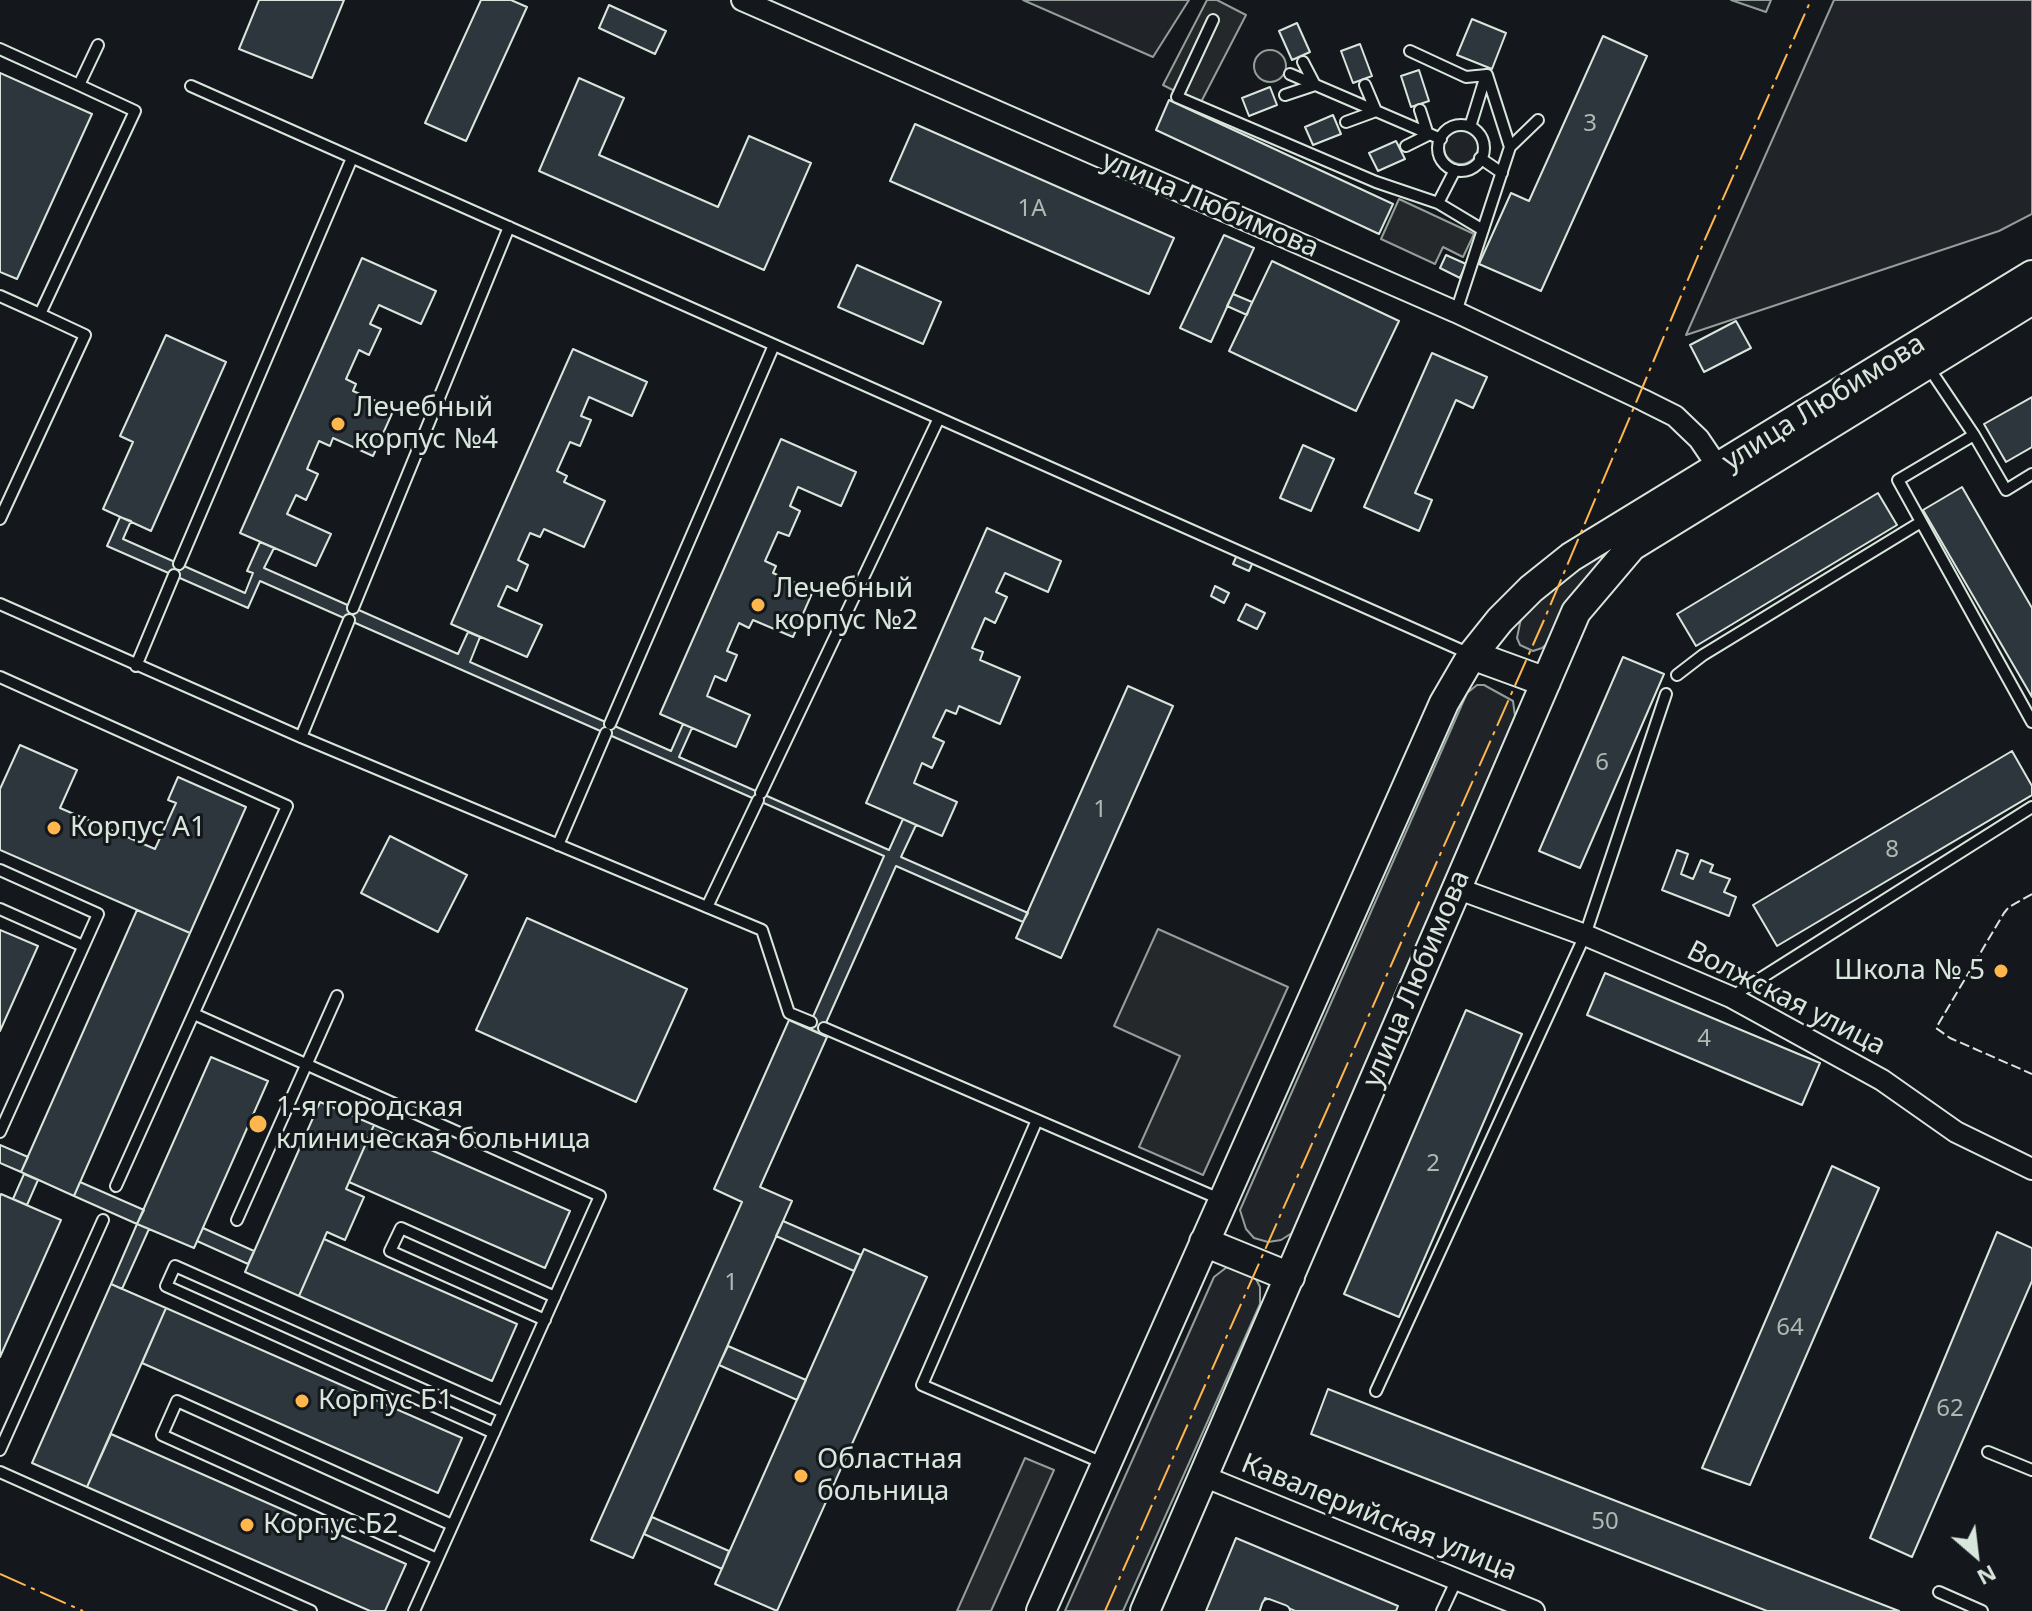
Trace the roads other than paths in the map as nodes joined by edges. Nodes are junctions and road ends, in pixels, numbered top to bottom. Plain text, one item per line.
1 (742, 0) edge
2 (1213, 20) dead end
3 (98, 45) dead end
4 (0, 49) edge
5 (1410, 51) dead end
6 (1303, 62) dead end
7 (1290, 74) dead end
8 (1487, 75) junction
9 (79, 85) junction
10 (1315, 85) junction
11 (1365, 85) dead end
12 (191, 86) dead end
13 (1285, 95) dead end
14 (1420, 110) dead end
15 (1376, 111) junction
16 (1538, 120) dead end
17 (1346, 122) dead end
18 (1470, 127) junction
19 (1428, 135) junction
20 (1441, 139) junction
21 (1406, 146) dead end
22 (1510, 147) junction
23 (352, 158) junction
24 (1480, 158) junction
25 (1455, 170) junction
26 (1502, 173) junction
27 (1438, 203) junction
28 (509, 227) junction
29 (1483, 230) junction
30 (2032, 275) edge
31 (0, 296) edge
32 (2032, 300) edge
33 (1456, 312) junction
34 (40, 314) junction
35 (774, 345) junction
36 (1927, 365) junction
37 (939, 418) junction
38 (1974, 435) junction
39 (2032, 474) edge
40 (1725, 477) junction
41 (0, 519) edge
42 (1921, 522) junction
43 (179, 564) dead end
44 (174, 575) dead end
45 (0, 604) edge
46 (353, 608) dead end
47 (349, 620) dead end
48 (1472, 655) junction
49 (136, 666) junction
50 (1677, 675) dead end
51 (0, 677) edge
52 (1546, 682) junction
53 (1666, 694) dead end
54 (2032, 722) edge
55 (301, 737) junction
56 (2032, 807) edge
57 (558, 845) junction
58 (0, 870) edge
59 (1457, 886) junction
60 (707, 907) junction
61 (0, 909) edge
62 (1585, 935) junction
63 (83, 946) junction
64 (337, 996) dead end
65 (1731, 997) junction
66 (194, 1014) junction
67 (811, 1022) dead end
68 (824, 1028) dead end
69 (306, 1064) junction
70 (1037, 1120) junction
71 (0, 1132) edge
72 (2032, 1169) edge
73 (116, 1186) dead end
74 (1223, 1200) junction
75 (103, 1220) dead end
76 (237, 1220) dead end
77 (1204, 1242) junction
78 (1290, 1277) junction
79 (555, 1297) junction
80 (545, 1320) junction
81 (1376, 1391) dead end
82 (503, 1412) junction
83 (494, 1433) junction
84 (0, 1450) edge
85 (1988, 1452) dead end
86 (1106, 1465) junction
87 (2032, 1470) edge
88 (0, 1472) edge
89 (1203, 1476) junction
90 (452, 1525) junction
91 (437, 1559) junction
92 (1457, 1579) junction
93 (1939, 1592) dead end
94 (311, 1611) edge
95 (414, 1611) edge
96 (1041, 1611) edge
97 (1145, 1611) edge
98 (1266, 1611) edge
99 (1284, 1611) edge
100 (1442, 1611) edge
101 (1534, 1611) edge
102 (1982, 1611) edge

1 - 33 street, улица Любимова
2 - 27 lane
3 - 9 lane
4 - 9 lane
5 - 8 lane
6 - 10 lane
7 - 10 lane
8 - 18 lane
8 - 22 lane
9 - 34 lane
10 - 13 lane
10 - 15 lane
11 - 15 lane
12 - 23 lane
14 - 19 lane
15 - 17 lane
15 - 19 lane
16 - 22 lane
18 - 20 lane
18 - 24 lane
19 - 20 lane
19 - 21 lane
20 - 25 lane
22 - 26 lane
23 - 28 lane
23 - 43 lane
24 - 25 lane
24 - 26 lane
25 - 27 lane
26 - 29 lane
27 - 29 lane
28 - 35 lane
28 - 46 lane
29 - 33 lane
30 - 40 main road, улица Любимова
31 - 34 lane
32 - 36 main road, улица Любимова
33 - 40 street, улица Любимова
34 - 41 lane
35 - 37 lane
35 - 57 lane
36 - 38 lane
36 - 40 main road, улица Любимова
37 - 48 lane
37 - 60 lane
38 - 39 lane
38 - 42 lane
40 - 48 main road, улица Любимова
40 - 52 main road, улица Любимова
42 - 50 lane
42 - 54 lane
44 - 49 lane
45 - 49 lane
47 - 55 lane
48 - 52 main road
48 - 74 main road, улица Любимова
49 - 55 lane
51 - 66 lane
52 - 59 main road, улица Любимова
53 - 62 lane
55 - 57 lane
56 - 65 lane
57 - 60 lane
58 - 63 lane
59 - 62 street, Волжская улица
59 - 78 main road, улица Любимова
60 - 67 lane
61 - 63 lane
62 - 65 street, Волжская улица
62 - 81 lane
63 - 71 lane
64 - 69 lane
65 - 72 street, Волжская улица
66 - 69 lane
66 - 73 lane
68 - 70 lane
69 - 76 lane
69 - 79 lane
70 - 74 lane
70 - 86 lane
74 - 77 main road, улица Любимова
75 - 84 lane
77 - 78 main road
77 - 86 main road, улица Любимова
78 - 89 main road, улица Любимова
79 - 80 lane
79 - 80 lane
80 - 82 lane
82 - 83 lane
82 - 83 lane
83 - 90 lane
85 - 87 lane
86 - 96 main road, улица Любимова
88 - 94 lane
89 - 92 street, Кавалерийская улица
89 - 97 main road, улица Любимова
90 - 91 lane
90 - 91 lane
91 - 95 lane
92 - 100 lane
92 - 101 street, Кавалерийская улица
93 - 102 lane
98 - 99 lane

